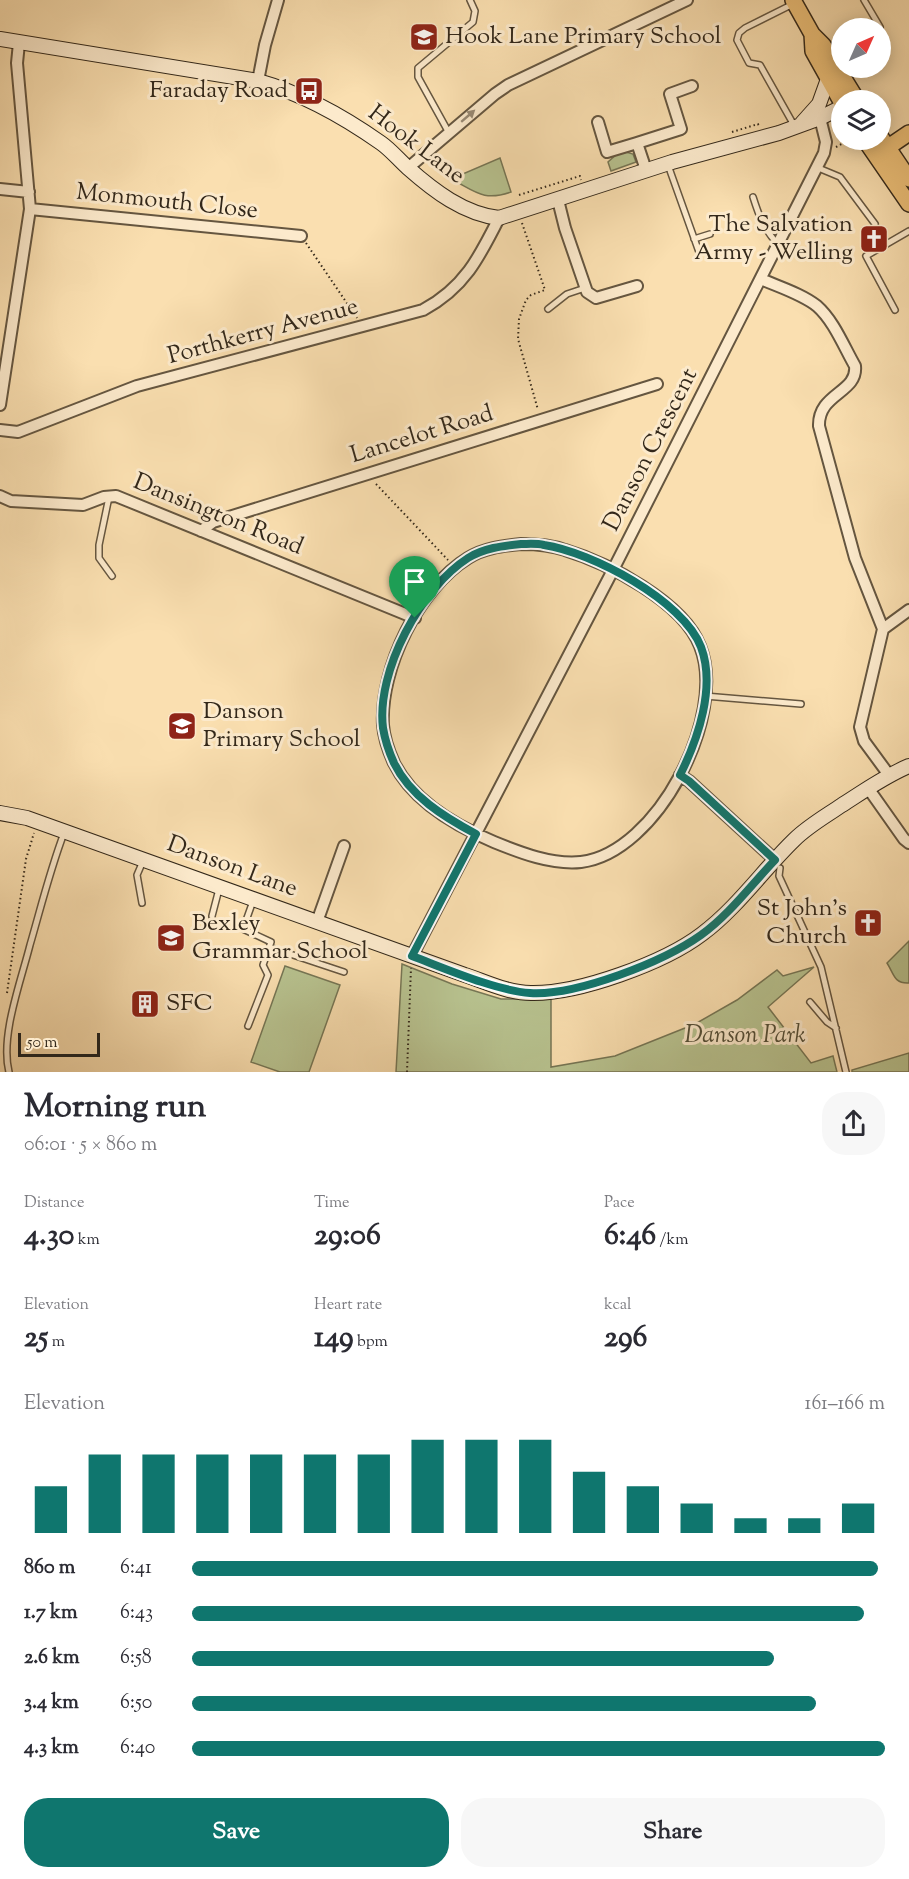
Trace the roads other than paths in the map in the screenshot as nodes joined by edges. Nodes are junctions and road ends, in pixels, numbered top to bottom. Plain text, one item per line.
1 (278, 0) edge
2 (470, 0) edge
3 (687, 0) edge
4 (864, 0) edge
5 (794, 2) edge
6 (875, 18) edge
7 (0, 39) edge
8 (19, 43) junction
9 (831, 68) edge
10 (833, 78) edge
11 (836, 78) edge
12 (258, 81) junction
13 (692, 86) dead end
14 (847, 90) edge
15 (831, 110) edge
16 (820, 118) junction
17 (598, 122) dead end
18 (798, 126) junction
19 (449, 133) junction
20 (909, 134) edge
21 (891, 142) edge
22 (637, 143) junction
23 (884, 150) edge
24 (885, 150) edge
25 (667, 164) junction
26 (816, 167) junction
27 (408, 168) junction
28 (646, 171) junction
29 (909, 179) edge
30 (0, 189) edge
31 (28, 192) junction
32 (753, 197) dead end
33 (558, 200) junction
34 (909, 204) edge
35 (30, 209) junction
36 (499, 218) junction
37 (875, 224) dead end
38 (909, 231) edge
39 (710, 234) dead end
40 (301, 236) road end
41 (694, 239) junction
42 (778, 244) junction
43 (699, 252) dead end
44 (761, 279) junction
45 (637, 286) dead end
46 (585, 288) junction
47 (548, 309) dead end
48 (896, 310) dead end
49 (5, 338) edge
50 (657, 384) dead end
51 (0, 405) edge
52 (0, 430) edge
53 (0, 496) edge
54 (109, 496) junction
55 (201, 531) junction
56 (613, 570) junction
57 (112, 576) dead end
58 (909, 610) edge
59 (415, 618) junction
60 (883, 628) junction
61 (705, 696) junction
62 (801, 704) dead end
63 (909, 766) edge
64 (680, 775) junction
65 (889, 775) junction
66 (868, 788) junction
67 (0, 813) edge
68 (64, 832) junction
69 (476, 834) junction
70 (909, 843) edge
71 (344, 846) dead end
72 (143, 859) junction
73 (778, 867) junction
74 (219, 887) junction
75 (254, 899) junction
76 (142, 903) dead end
77 (212, 916) dead end
78 (317, 922) junction
79 (270, 947) junction
80 (412, 956) junction
81 (344, 972) dead end
82 (810, 1002) dead end
83 (248, 1026) dead end
84 (836, 1028) junction
85 (9, 1072) edge
86 (846, 1072) edge

1 - 12 street
2 - 19 lane
19 -> 3 street
4 - 6 lane
5 - 9 main road
5 - 18 lane
7 - 8 street, Hook Lane
8 - 12 street, Hook Lane
8 - 31 street
10 - 18 street
11 - 14 main road
12 - 27 street, Hook Lane
13 - 22 street
15 - 16 street
16 - 18 street
16 - 26 street, Danson Crescent
17 - 22 street
18 - 25 street
19 - 27 street
20 - 21 main road
22 - 28 street
23 - 34 main road
24 - 29 main road
25 - 28 street
25 - 41 lane
26 - 37 lane
26 - 42 street, Danson Crescent
27 - 36 street, Hook Lane
28 - 33 street
30 - 31 street
31 - 35 street
32 - 42 lane
33 - 36 street
33 - 46 street
35 - 40 street, Monmouth Close
35 - 49 street
36 - 52 street, Porthkerry Avenue
38 - 48 lane
39 - 41 lane
41 - 43 lane
42 - 44 street, Danson Crescent
44 - 56 street, Danson Crescent
44 - 60 street
45 - 46 street
46 - 47 lane
49 - 51 street
50 - 55 street, Lancelot Road
53 - 54 street, Dansington Road
54 - 55 street, Dansington Road
54 - 57 lane
55 - 59 street, Dansington Road
56 - 59 street
56 - 61 street
56 - 69 street, Danson Crescent
58 - 60 street
59 - 69 street
60 - 65 street
61 - 62 lane
61 - 64 street
63 - 65 street, Danson Lane
64 - 69 street
64 - 73 street
65 - 66 street, Danson Lane
66 - 70 street
66 - 73 street, Danson Lane
67 - 68 street, Danson Lane
68 - 72 street, Danson Lane
68 - 85 lane
69 - 80 street, Danson Crescent
71 - 78 street
72 - 74 street, Danson Lane
72 - 76 lane
73 - 80 street, Danson Lane
73 - 84 lane
74 - 75 street, Danson Lane
74 - 77 lane
75 - 78 street, Danson Lane
75 - 79 lane
78 - 80 street, Danson Lane
79 - 81 lane
79 - 83 lane
82 - 84 lane
84 - 86 lane

